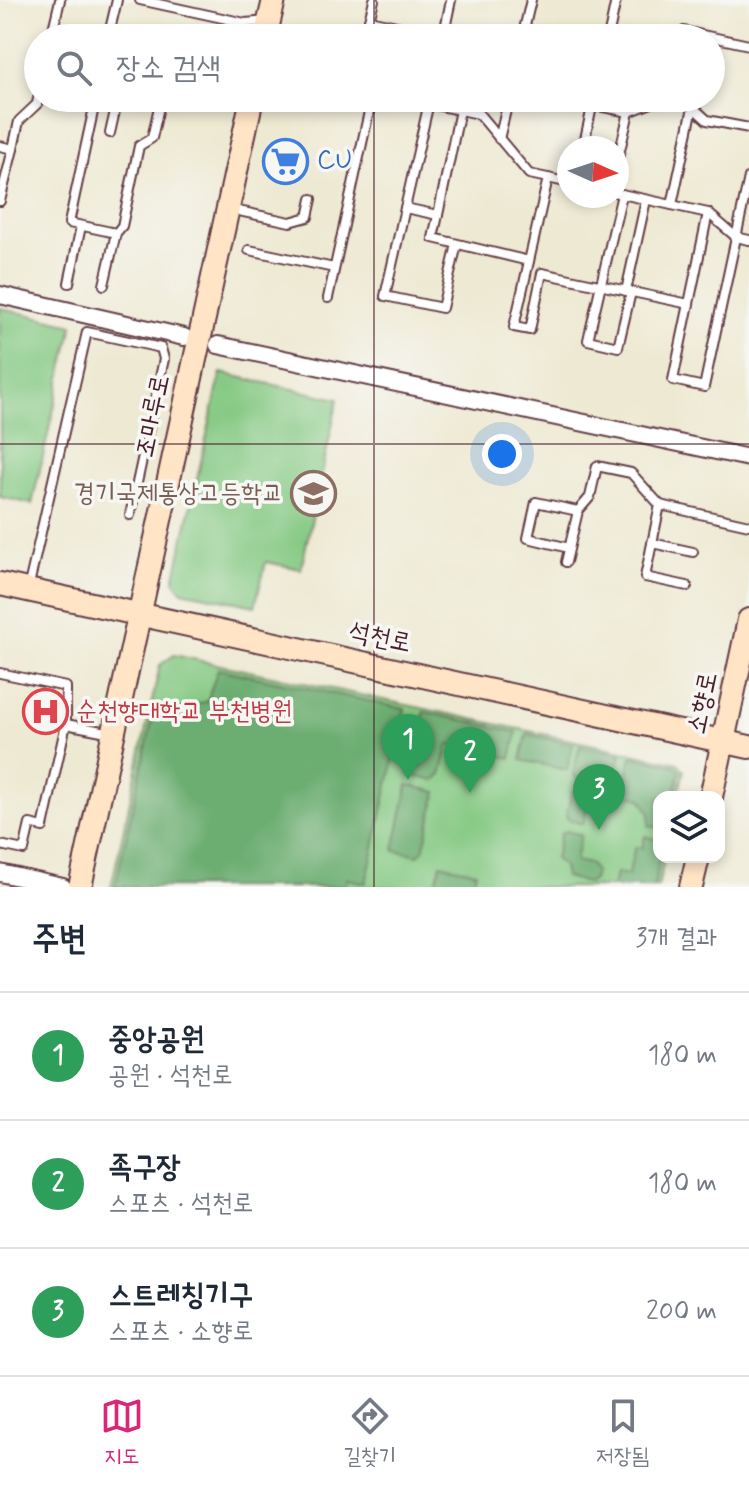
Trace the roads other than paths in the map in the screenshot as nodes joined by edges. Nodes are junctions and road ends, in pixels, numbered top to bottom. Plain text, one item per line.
1 (60, 0) edge
2 (117, 0) edge
3 (140, 0) edge
4 (374, 0) edge
5 (451, 0) edge
6 (531, 0) edge
7 (616, 0) edge
8 (151, 1) edge
9 (187, 5) edge
10 (269, 20) edge
11 (369, 20) junction
12 (54, 24) edge
13 (111, 24) edge
14 (368, 24) edge
15 (386, 24) edge
16 (446, 24) edge
17 (525, 24) edge
18 (611, 24) edge
19 (725, 41) edge
20 (749, 45) edge
21 (29, 112) edge
22 (93, 112) edge
23 (115, 112) edge
24 (158, 112) edge
25 (249, 112) edge
26 (369, 112) edge
27 (427, 112) edge
28 (460, 112) edge
29 (470, 112) edge
30 (506, 112) edge
31 (591, 112) edge
32 (629, 112) edge
33 (692, 112) edge
34 (698, 112) edge
35 (749, 128) edge
36 (110, 133) dead end
37 (586, 136) edge
38 (623, 136) edge
39 (499, 139) junction
40 (0, 146) edge
41 (13, 149) junction
42 (749, 177) edge
43 (548, 178) junction
44 (557, 180) edge
45 (629, 196) edge
46 (312, 199) dead end
47 (646, 200) junction
48 (0, 201) edge
49 (672, 205) junction
50 (405, 208) junction
51 (616, 208) edge
52 (228, 209) junction
53 (708, 213) junction
54 (438, 215) junction
55 (81, 226) junction
56 (116, 233) junction
57 (736, 237) junction
58 (749, 240) edge
59 (457, 244) junction
60 (249, 250) dead end
61 (528, 265) junction
62 (334, 268) junction
63 (542, 273) junction
64 (69, 283) dead end
65 (104, 285) dead end
66 (601, 285) junction
67 (628, 292) junction
68 (0, 295) edge
69 (328, 298) dead end
70 (689, 304) junction
71 (184, 337) dead end
72 (218, 345) dead end
73 (749, 458) edge
74 (660, 505) junction
75 (578, 511) junction
76 (130, 515) dead end
77 (749, 525) edge
78 (533, 540) junction
79 (652, 543) junction
80 (569, 548) junction
81 (531, 551) dead end
82 (693, 552) dead end
83 (566, 562) dead end
84 (674, 583) junction
85 (0, 584) edge
86 (687, 586) dead end
87 (28, 590) junction
88 (672, 594) dead end
89 (138, 614) junction
90 (749, 620) edge
91 (0, 673) edge
92 (66, 724) junction
93 (113, 734) junction
94 (723, 742) junction
95 (749, 747) edge
96 (712, 791) edge
97 (0, 845) edge
98 (697, 863) edge
99 (0, 873) edge
100 (63, 887) edge
101 (80, 887) edge
102 (691, 887) edge

1 - 12 lane
2 - 13 lane
3 - 8 lane
4 - 11 lane
5 - 16 lane
6 - 17 lane
7 - 18 lane
8 - 9 lane
9 - 10 lane
11 - 14 lane
11 - 15 lane
19 - 20 lane
21 - 41 lane
22 - 55 lane
23 - 36 lane
24 - 56 lane
25 - 52 street, 조마루로
26 - 62 lane
27 - 50 lane
28 - 54 lane
29 - 39 lane
30 - 39 lane
31 - 37 lane
32 - 38 lane
33 - 49 lane
34 - 35 lane
39 - 43 lane
40 - 41 lane
41 - 48 lane
42 - 57 lane
43 - 44 lane
43 - 61 lane
45 - 47 lane
46 - 52 lane
47 - 49 lane
47 - 67 lane
49 - 53 lane
50 - 54 lane
50 - 59 lane
51 - 66 lane
52 - 89 street, 조마루로
53 - 57 lane
53 - 70 lane
54 - 59 lane
55 - 56 lane
55 - 64 lane
56 - 65 lane
57 - 58 lane
57 - 70 lane
59 - 61 lane
60 - 62 lane
61 - 63 lane
61 - 63 lane
62 - 69 lane
63 - 66 lane
66 - 67 lane
66 - 67 lane
67 - 70 lane
68 - 71 street
72 - 73 street
74 - 75 lane
74 - 77 lane
74 - 79 lane
75 - 78 lane
75 - 80 lane
76 - 87 lane
78 - 80 lane
78 - 81 lane
79 - 82 lane
79 - 84 lane
80 - 83 lane
84 - 86 lane
84 - 88 lane
85 - 87 street, 석천로
87 - 89 street, 석천로
89 - 93 street, 조마루로
89 - 94 street, 석천로
90 - 94 street, 소향로
91 - 92 lane
92 - 93 lane
92 - 97 lane
93 - 101 street, 조마루로
94 - 95 street, 석천로
94 - 96 street, 소향로
98 - 102 street
99 - 100 street

